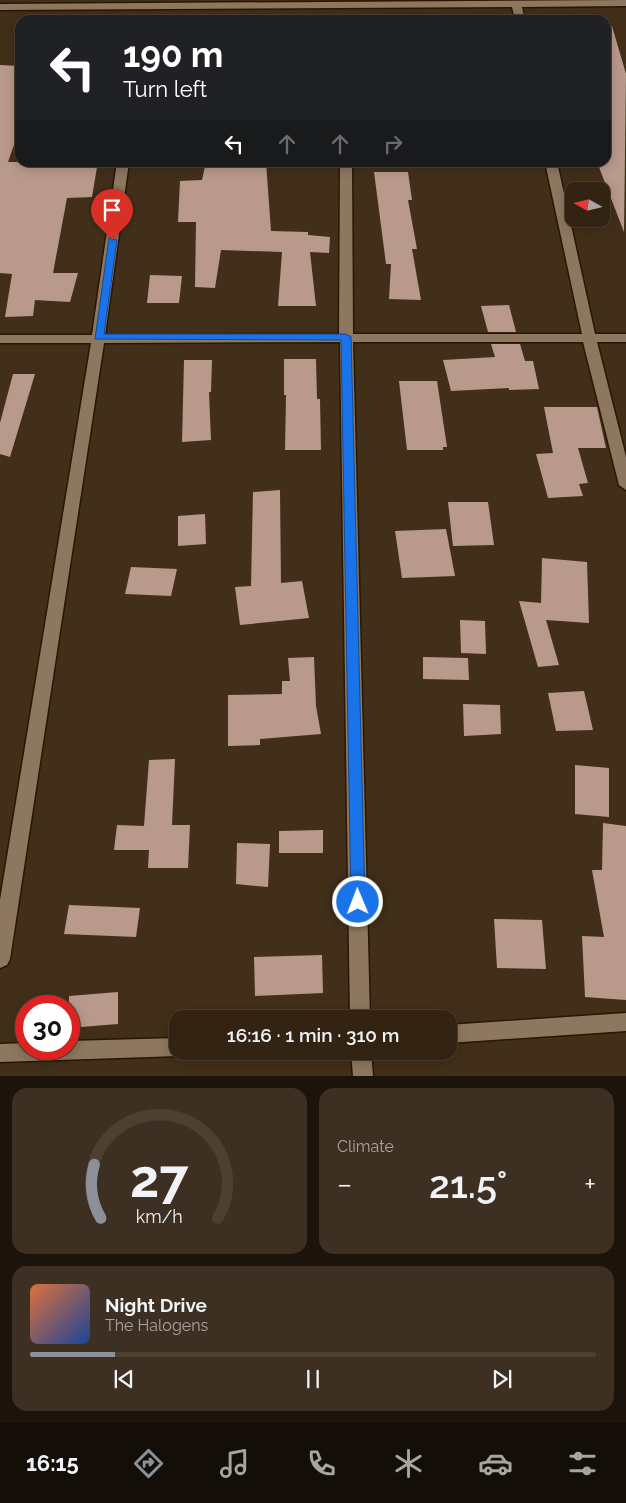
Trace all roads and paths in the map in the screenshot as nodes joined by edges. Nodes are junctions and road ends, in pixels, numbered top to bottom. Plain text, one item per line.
1 (516, 2) edge
2 (146, 3) edge
3 (626, 3) edge
4 (346, 6) edge
5 (0, 7) edge
6 (519, 15) edge
7 (122, 167) edge
8 (346, 167) edge
9 (552, 167) edge
10 (98, 337) junction
11 (346, 337) junction
12 (589, 338) junction
13 (626, 338) edge
14 (0, 339) edge
15 (626, 485) edge
16 (0, 959) edge
17 (360, 1010) edge
18 (626, 1022) edge
19 (457, 1033) edge
20 (169, 1047) edge
21 (0, 1054) edge
22 (362, 1060) edge
23 (363, 1076) edge

1 - 3 street
1 - 4 street
1 - 6 street
2 - 4 street
2 - 5 street
7 - 10 street
8 - 11 street
9 - 12 street
10 - 11 street
10 - 14 street
10 - 16 street
11 - 12 street
11 - 17 street
12 - 13 street
12 - 15 street
18 - 19 street
20 - 21 street
22 - 23 street

